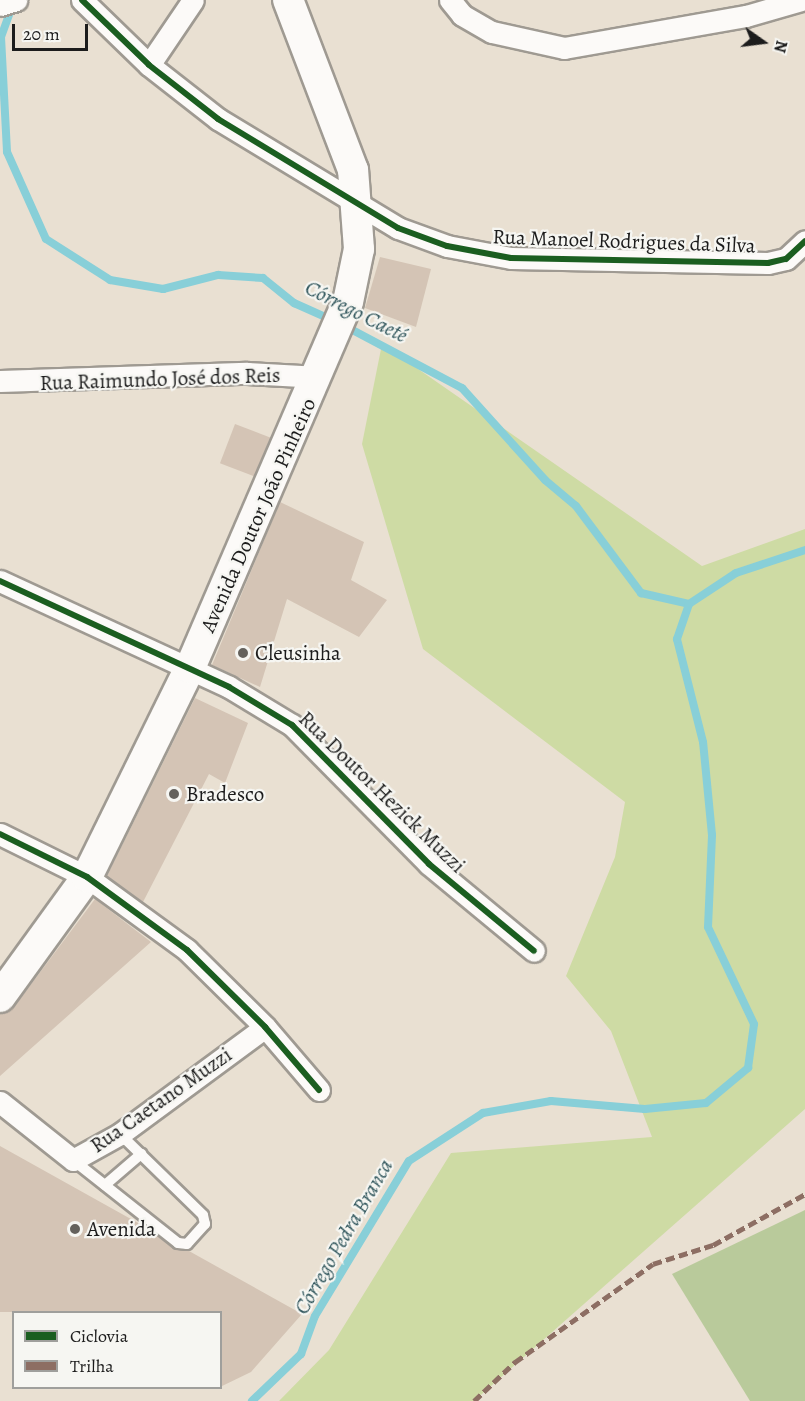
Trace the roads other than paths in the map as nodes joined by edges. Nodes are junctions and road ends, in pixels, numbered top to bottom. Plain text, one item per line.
1 (82, 0) edge
2 (193, 0) edge
3 (288, 0) edge
4 (450, 0) edge
5 (801, 0) edge
6 (149, 65) junction
7 (359, 205) junction
8 (805, 241) edge
9 (321, 372) junction
10 (0, 381) edge
11 (0, 581) edge
12 (190, 668) junction
13 (0, 834) edge
14 (87, 877) junction
15 (534, 951) dead end
16 (0, 997) edge
17 (265, 1027) junction
18 (319, 1090) dead end
19 (0, 1102) edge
20 (120, 1134) junction
21 (141, 1154) junction
22 (73, 1160) junction
23 (105, 1185) junction

1 - 6 street, Rua Manoel Rodrigues da Silva
2 - 6 street
3 - 7 main road, Avenida Doutor João Pinheiro
4 - 5 street
6 - 7 street, Rua Manoel Rodrigues da Silva
7 - 8 street, Rua Manoel Rodrigues da Silva
7 - 9 main road, Avenida Doutor João Pinheiro
9 - 10 street, Rua Raimundo José dos Reis
9 - 12 main road, Avenida Doutor João Pinheiro
11 - 12 street, Rua Doutor Hezick Muzzi
12 - 14 main road, Avenida Doutor João Pinheiro
12 - 15 street, Rua Doutor Hezick Muzzi
13 - 14 street
14 - 16 main road, Avenida Doutor João Pinheiro
14 - 17 street
17 - 18 street
17 - 20 street, Rua Caetano Muzzi
19 - 22 street, Rua Caetano Muzzi
20 - 21 lane
20 - 22 street, Rua Caetano Muzzi
21 - 23 lane
21 - 23 lane
22 - 23 lane

